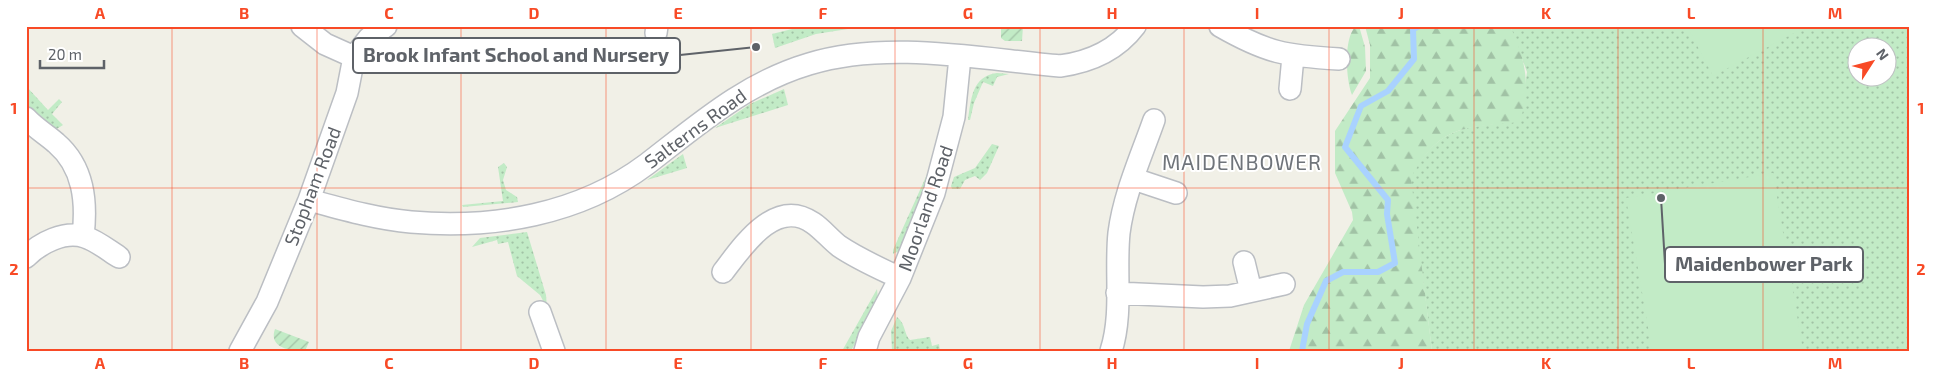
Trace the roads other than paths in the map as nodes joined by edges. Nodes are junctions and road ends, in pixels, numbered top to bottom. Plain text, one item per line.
1 (302, 26) edge
2 (386, 26) edge
3 (1135, 26) edge
4 (1220, 26) edge
5 (1293, 56) junction
6 (354, 57) junction
7 (960, 57) junction
8 (1340, 59) dead end
9 (1290, 89) dead end
10 (26, 118) edge
11 (1154, 120) dead end
12 (1134, 179) junction
13 (1176, 193) dead end
14 (309, 200) junction
15 (83, 236) junction
16 (26, 257) edge
17 (119, 257) dead end
18 (1244, 262) dead end
19 (723, 272) dead end
20 (900, 278) junction
21 (1284, 284) dead end
22 (1251, 291) junction
23 (1116, 293) junction
24 (540, 312) dead end
25 (248, 348) edge
26 (554, 351) edge
27 (864, 351) edge
28 (1111, 351) edge

1 - 6 street
2 - 6 street, Stopham Road
3 - 7 street, Salterns Road
4 - 5 street
5 - 8 street
5 - 9 street
6 - 14 street, Stopham Road
7 - 14 street, Salterns Road
7 - 20 street, Moorland Road
10 - 15 street
11 - 12 street
12 - 13 street
12 - 23 street
14 - 25 street, Stopham Road
15 - 16 street
15 - 17 street
18 - 22 street
19 - 20 street
20 - 27 street, Moorland Road
21 - 22 street
22 - 23 street
23 - 28 street
24 - 26 street

